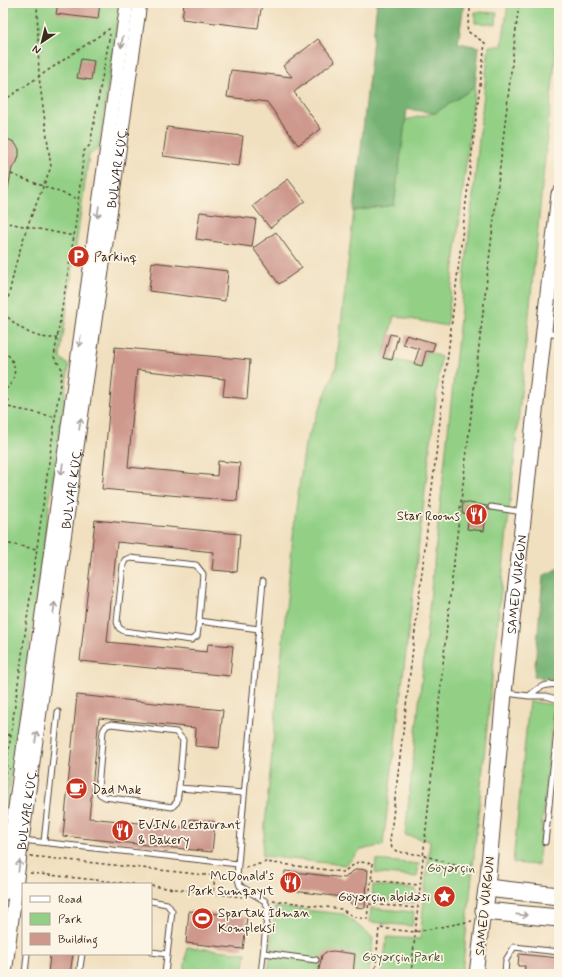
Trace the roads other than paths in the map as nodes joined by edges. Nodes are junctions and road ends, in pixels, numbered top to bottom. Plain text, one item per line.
1 (127, 3) edge
2 (140, 3) edge
3 (110, 165) junction
4 (559, 194) edge
5 (543, 332) junction
6 (559, 334) edge
7 (80, 381) junction
8 (491, 507) dead end
9 (524, 512) junction
10 (263, 582) dead end
11 (199, 621) junction
12 (259, 629) junction
13 (559, 685) edge
14 (504, 693) junction
15 (529, 696) junction
16 (559, 700) edge
17 (58, 712) dead end
18 (559, 713) edge
19 (179, 788) junction
20 (244, 793) junction
21 (22, 840) junction
22 (44, 842) junction
23 (545, 842) dead end
24 (238, 864) junction
25 (487, 881) junction
26 (20, 886) edge
27 (3, 894) edge
28 (559, 896) edge
29 (152, 901) edge
30 (484, 917) junction
31 (559, 918) edge
32 (152, 952) edge
33 (559, 952) edge
34 (264, 953) junction
35 (167, 954) junction
36 (27, 955) edge
37 (82, 955) edge
38 (316, 960) dead end
39 (6, 974) edge
40 (25, 974) edge
41 (80, 974) edge
42 (165, 974) edge
43 (261, 974) edge
44 (476, 974) edge
45 (505, 974) edge

1 -> 3 street, BULVAR KÜÇ.
2 - 3 street, BULVAR KÜÇ.
3 - 7 street, BULVAR KÜÇ.
4 - 5 main road, SAMED VURGUN
5 - 6 lane
5 - 9 main road, SAMED VURGUN
21 -> 7 street, BULVAR KÜÇ.
7 -> 27 street, BULVAR KÜÇ.
8 - 9 lane
9 - 14 main road, SAMED VURGUN
10 - 12 lane
11 - 11 lane
11 - 12 lane
12 - 20 lane
13 - 15 lane
14 - 15 lane
14 - 25 main road, SAMED VURGUN
15 - 16 lane
17 - 22 lane
18 - 23 lane
19 - 19 lane
19 - 20 lane
20 - 24 lane
21 - 22 lane
26 -> 21 street, BULVAR KÜÇ.
22 - 24 lane
24 - 34 lane
25 - 28 highway
25 - 30 highway, SAMED VURGUN
26 - 39 street, BULVAR KÜÇ.
29 - 35 lane
30 -> 31 highway
30 - 44 street, SAMED VURGUN
32 - 35 lane
33 - 45 lane
34 - 38 lane
34 - 43 lane
35 - 42 lane
36 - 40 lane
37 - 41 lane

